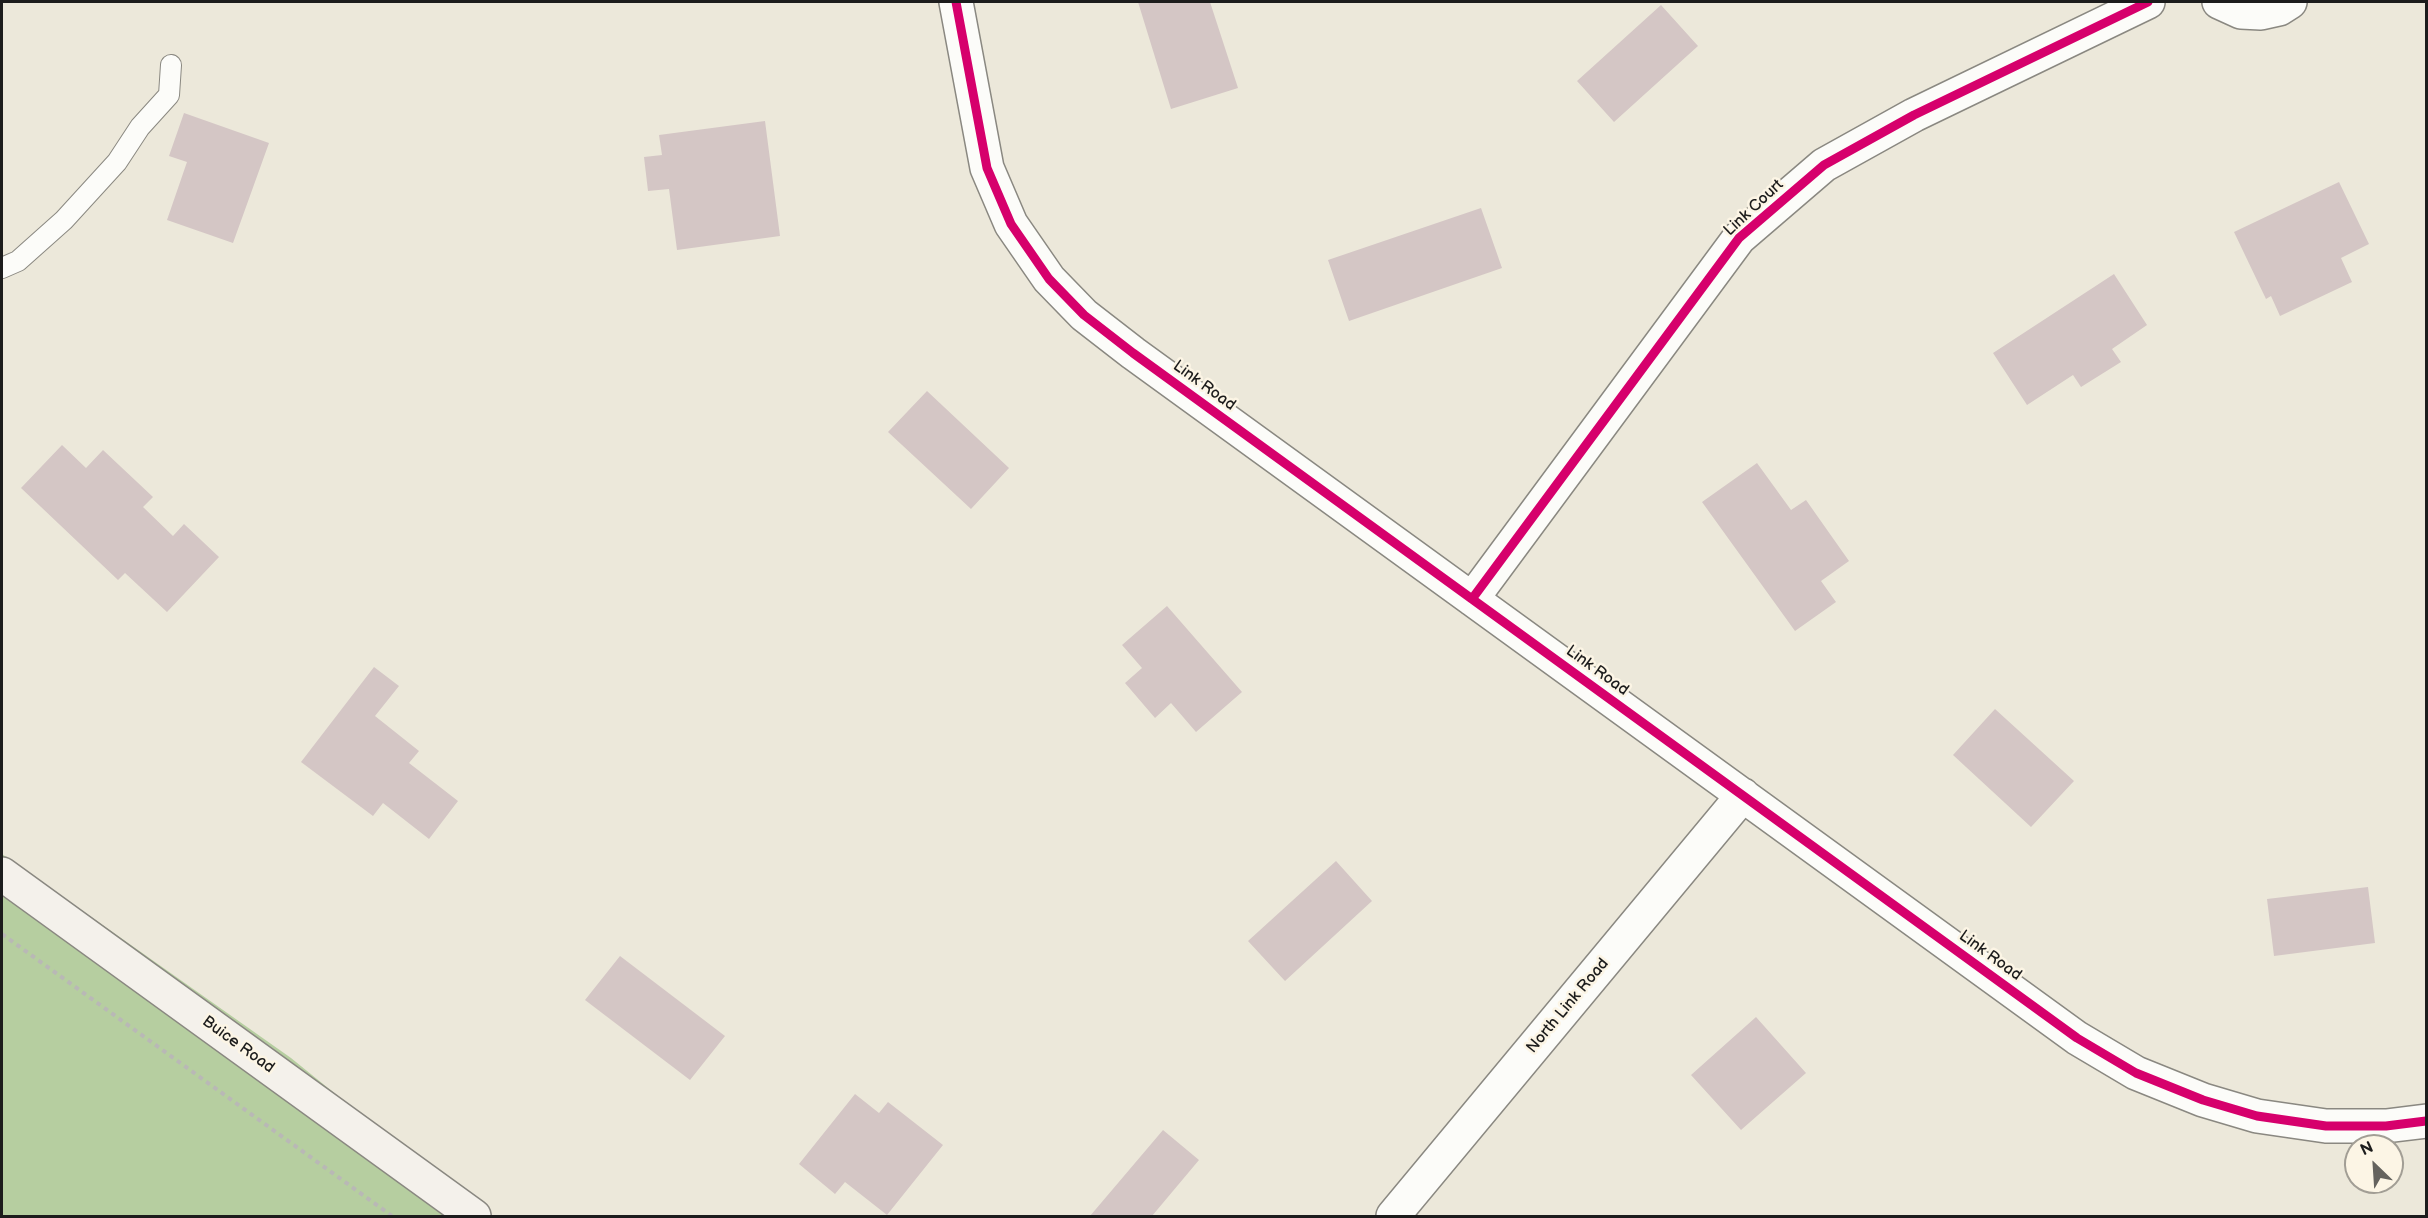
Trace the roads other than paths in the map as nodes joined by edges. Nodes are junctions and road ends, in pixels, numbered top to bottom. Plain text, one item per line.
1 (956, 2) edge
2 (2148, 2) edge
3 (2219, 2) edge
4 (2290, 2) edge
5 (171, 65) dead end
6 (2, 268) edge
7 (1472, 599) junction
8 (1743, 795) junction
9 (2, 874) edge
10 (2427, 1121) edge
11 (474, 1216) edge
12 (1393, 1216) edge

1 - 7 street, Link Road
2 - 7 street, Link Court
3 - 4 street
5 - 6 lane
7 - 8 street, Link Road
8 - 10 street, Link Road
8 - 12 street, North Link Road
9 - 11 street, Buice Road

